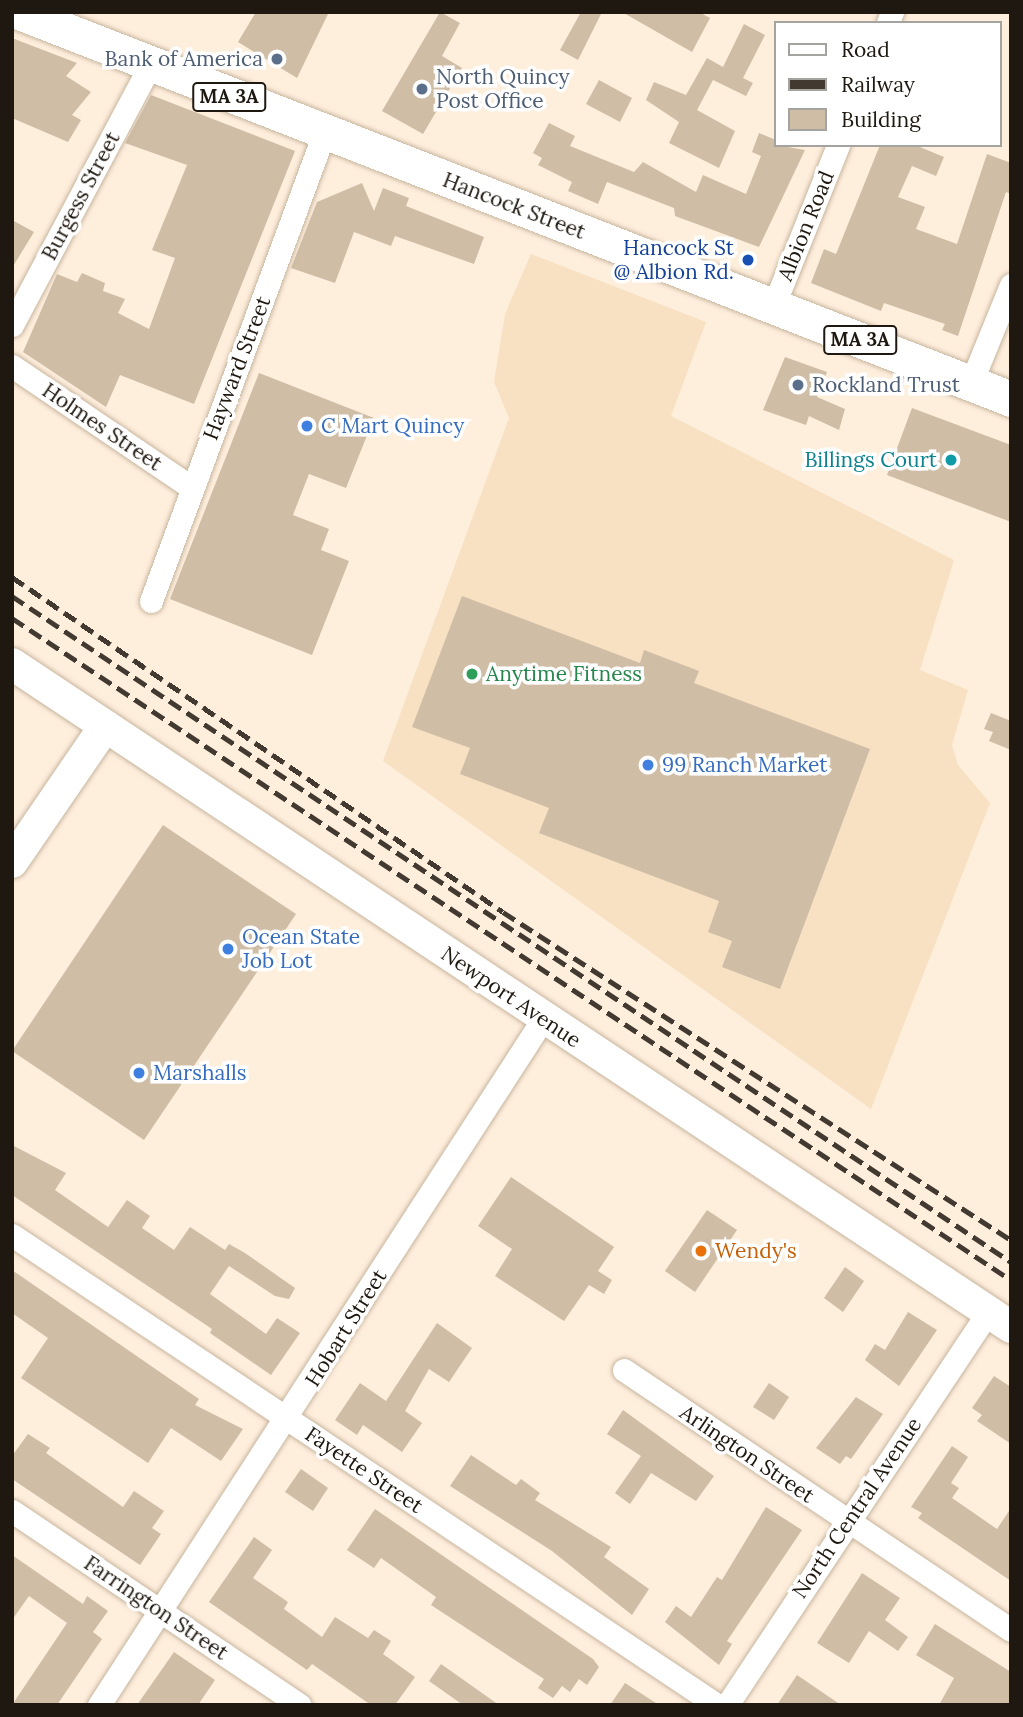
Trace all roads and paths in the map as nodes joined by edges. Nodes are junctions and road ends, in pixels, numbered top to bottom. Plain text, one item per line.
1 (19, 12) edge
2 (150, 66) junction
3 (324, 134) junction
4 (837, 147) edge
5 (1011, 285) edge
6 (773, 307) junction
7 (12, 325) edge
8 (12, 366) edge
9 (971, 383) junction
10 (1011, 398) edge
11 (192, 488) junction
12 (151, 601) dead end
13 (12, 664) edge
14 (104, 726) junction
15 (12, 862) edge
16 (543, 1019) junction
17 (12, 1235) edge
18 (999, 1319) edge
19 (624, 1370) dead end
20 (288, 1420) junction
21 (12, 1511) edge
22 (847, 1523) junction
23 (161, 1612) junction
24 (1011, 1630) edge
25 (99, 1705) edge
26 (300, 1705) edge
27 (717, 1705) edge
28 (727, 1705) edge

1 - 2 main road, Hancock Street / MA 3A
2 - 3 main road, Hancock Street / MA 3A
2 - 7 street, Burgess Street
3 - 6 main road, Hancock Street / MA 3A
3 - 11 street, Hayward Street
4 - 6 street, Albion Road
5 - 9 street
6 - 9 main road, Hancock Street / MA 3A
8 - 11 street, Holmes Street
9 - 10 main road, Hancock Street / MA 3A
11 - 12 street, Hayward Street
13 - 14 main road, Newport Avenue
14 - 15 main road
14 - 16 main road, Newport Avenue
16 - 18 main road, Newport Avenue
16 - 20 street, Hobart Street
17 - 20 street, Fayette Street
18 - 22 street, North Central Avenue
19 - 22 street, Arlington Street
20 - 23 street, Hobart Street
20 - 27 street, Fayette Street
21 - 23 street, Farrington Street
22 - 24 street, Arlington Street
22 - 28 street, North Central Avenue
23 - 25 street, Hobart Street
23 - 26 street, Farrington Street

